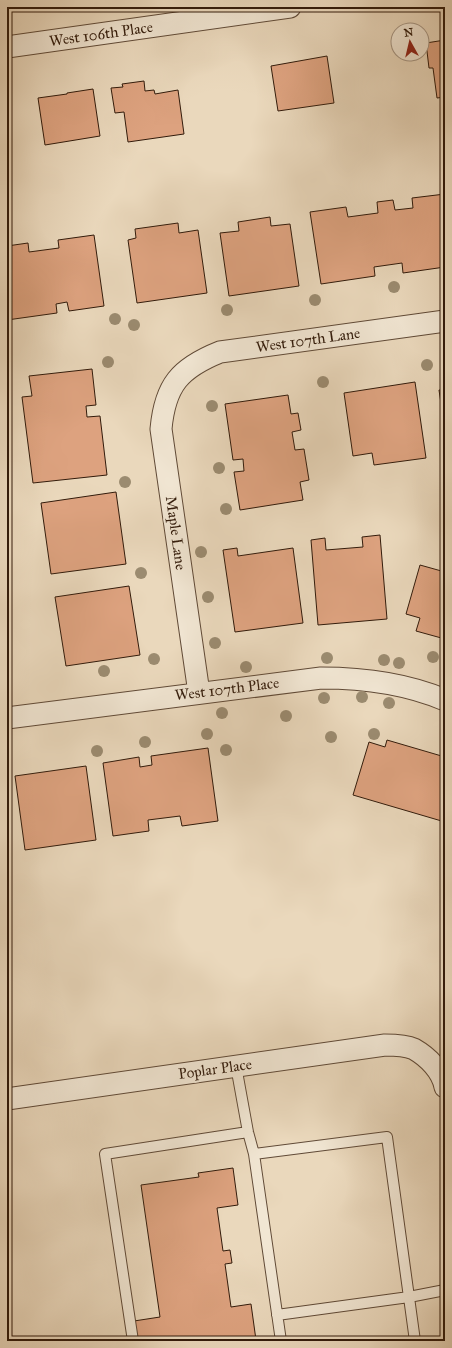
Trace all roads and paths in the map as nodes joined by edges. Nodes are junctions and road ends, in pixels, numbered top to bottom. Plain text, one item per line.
1 (290, 7) edge
2 (7, 47) edge
3 (445, 321) edge
4 (179, 377) joint
5 (199, 693) junction
6 (445, 700) edge
7 (7, 718) edge
8 (236, 1066) junction
9 (445, 1087) edge
10 (7, 1099) edge
11 (248, 1132) junction
12 (254, 1154) junction
13 (445, 1290) edge
14 (409, 1298) junction
15 (277, 1315) junction
16 (133, 1341) edge
17 (281, 1341) edge
18 (415, 1341) edge

1 - 2 street, West 106th Place
3 - 4 street, West 107th Lane
4 - 5 street, Maple Lane
5 - 6 street, West 107th Place
5 - 7 street, West 107th Place
8 - 9 street, Poplar Place
8 - 10 street, Poplar Place
8 - 11 lane
11 - 12 lane
11 - 16 lane
12 - 14 lane
12 - 15 lane
13 - 14 lane
14 - 15 lane
14 - 18 lane
15 - 17 lane

